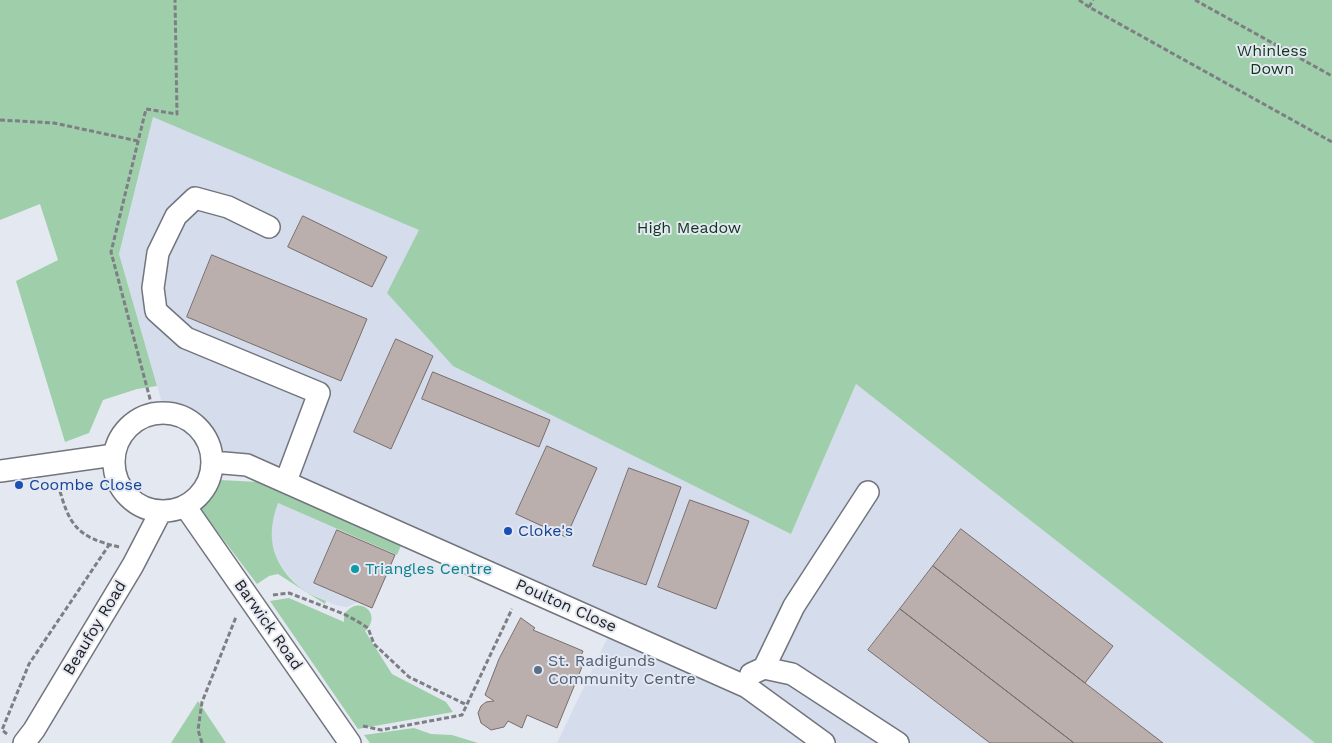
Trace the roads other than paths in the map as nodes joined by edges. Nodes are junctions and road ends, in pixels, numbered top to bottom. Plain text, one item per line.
1 (270, 227) dead end
2 (114, 455) junction
3 (212, 462) junction
4 (0, 471) edge
5 (286, 481) junction
6 (868, 492) dead end
7 (185, 506) junction
8 (160, 511) junction
9 (764, 668) junction
10 (736, 682) junction
11 (17, 740) edge
12 (350, 743) edge
13 (824, 743) edge
14 (898, 743) edge

1 - 5 street
2 - 3 street
2 - 4 street
2 - 8 street
3 - 5 street, Poulton Close
3 - 7 street
5 - 10 street, Poulton Close
6 - 9 street
7 - 8 street
7 - 12 street, Barwick Road
8 - 11 street, Beaufoy Road
9 - 10 street
9 - 14 street
10 - 13 street, Poulton Close

